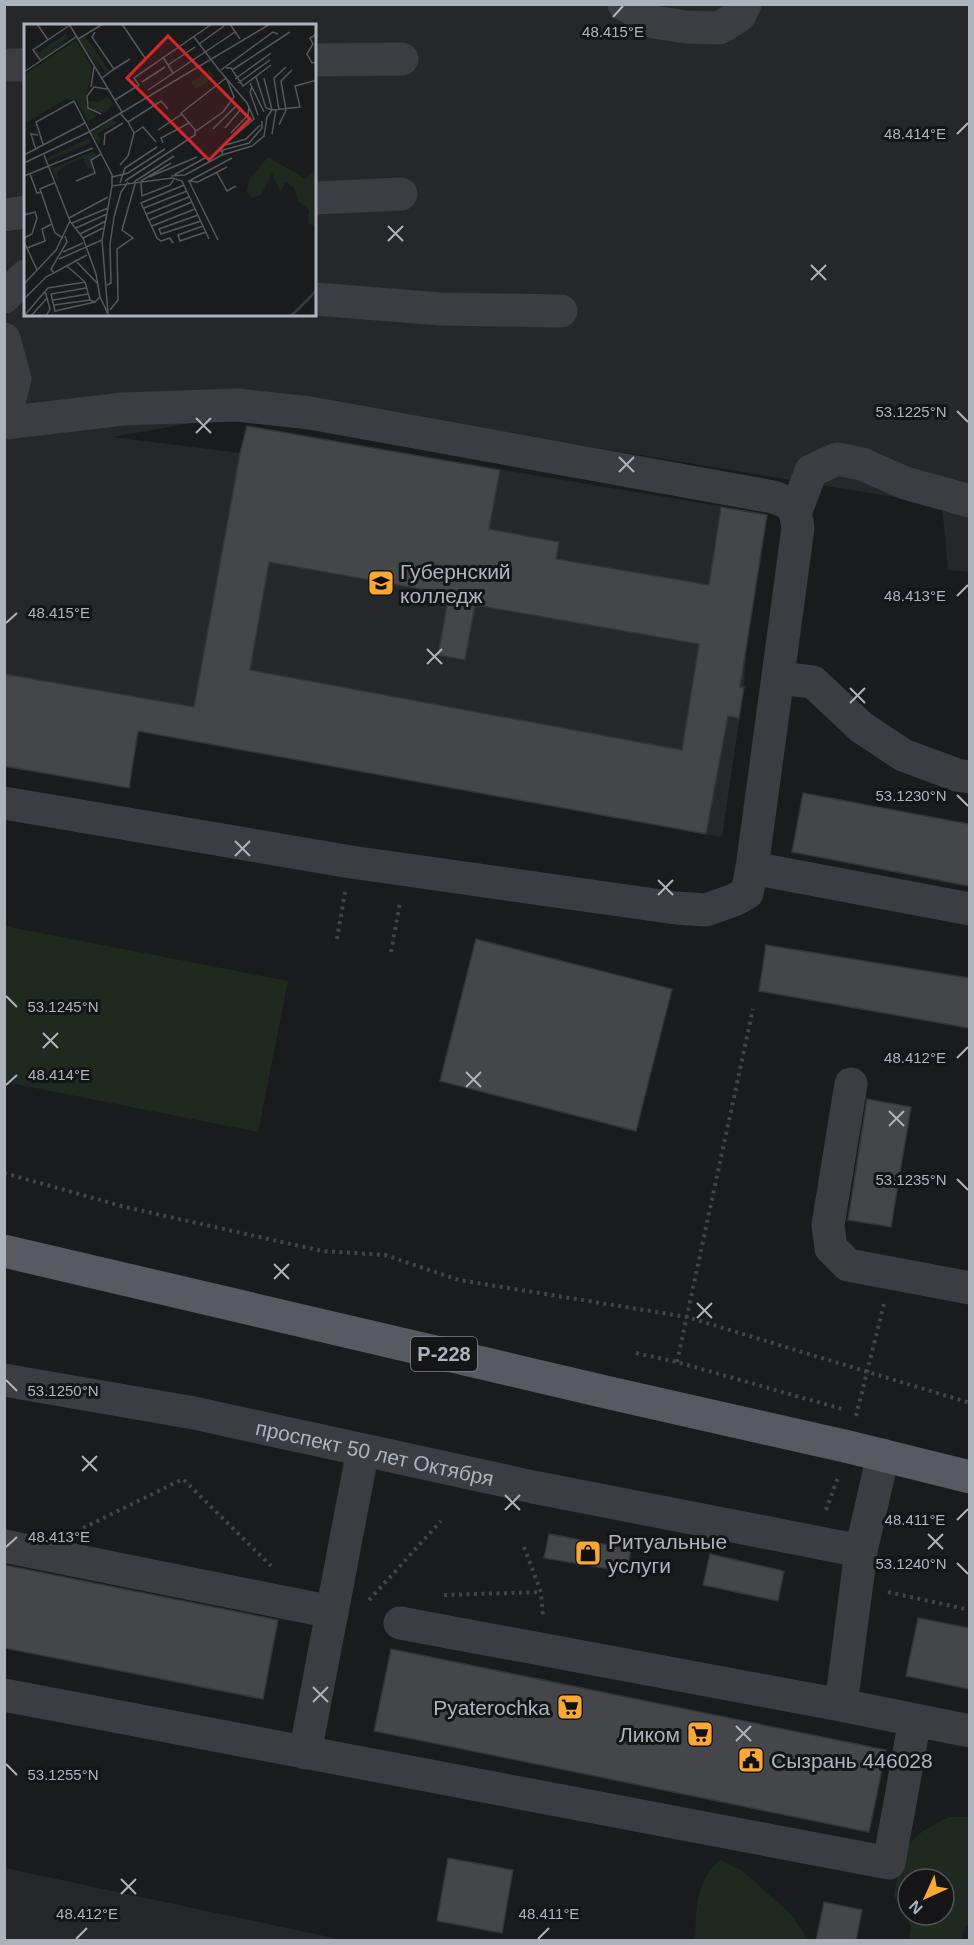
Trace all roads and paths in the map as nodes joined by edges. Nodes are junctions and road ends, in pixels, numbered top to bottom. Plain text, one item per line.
1 (624, 4) edge
2 (745, 4) edge
3 (402, 59) dead end
4 (316, 60) edge
5 (4, 65) edge
6 (24, 65) edge
7 (401, 194) dead end
8 (316, 198) edge
9 (24, 212) edge
10 (4, 215) edge
11 (24, 278) edge
12 (4, 297) edge
13 (316, 299) edge
14 (561, 311) dead end
15 (4, 339) edge
16 (4, 423) edge
17 (969, 501) edge
18 (796, 511) junction
19 (778, 678) junction
20 (969, 777) edge
21 (4, 803) edge
22 (351, 862) junction
23 (752, 868) junction
24 (406, 870) junction
25 (969, 909) edge
26 (337, 939) dead end
27 (391, 952) dead end
28 (753, 1010) dead end
29 (852, 1084) dead end
30 (4, 1173) edge
31 (4, 1251) edge
32 (891, 1273) junction
33 (969, 1288) edge
34 (687, 1317) junction
35 (636, 1353) dead end
36 (677, 1362) junction
37 (867, 1373) junction
38 (4, 1380) edge
39 (969, 1403) edge
40 (857, 1413) junction
41 (849, 1447) junction
42 (363, 1450) junction
43 (883, 1455) junction
44 (969, 1477) edge
45 (441, 1521) dead end
46 (814, 1541) junction
47 (525, 1547) dead end
48 (19, 1549) edge
49 (861, 1551) junction
50 (273, 1568) dead end
51 (856, 1585) junction
52 (541, 1592) junction
53 (365, 1605) dead end
54 (969, 1610) edge
55 (332, 1612) junction
56 (400, 1623) joint
57 (546, 1651) junction
58 (4, 1695) edge
59 (841, 1705) junction
60 (915, 1720) junction
61 (969, 1731) edge
62 (305, 1753) junction

1 - 2 street
3 - 4 street
5 - 6 street
7 - 8 street
9 - 10 street
11 - 12 street
13 - 14 street
15 - 16 street
16 - 18 street
17 - 18 street
18 - 19 street
19 - 20 street
19 - 23 street
21 - 22 street
22 - 24 street
22 - 26 path
23 - 24 street
23 - 25 street
24 - 27 path
28 - 34 path
29 - 32 street
30 - 34 path
31 - 41 main road, Р-228
32 - 33 street
32 - 37 path
34 - 36 path
34 - 37 path
35 - 36 path
36 - 40 path
37 - 39 path
37 - 40 path
38 - 42 street, проспект 50 лет Октября
40 - 41 path
41 - 43 main road, Р-228
41 - 46 path
42 - 46 street, проспект 50 лет Октября
42 - 55 street
43 - 44 main road, Р-228
43 - 49 street
45 - 53 path
46 - 49 street, проспект 50 лет Октября
47 - 52 path
48 - 50 path
48 - 55 street
49 - 51 street
51 - 54 path
51 - 59 street
52 - 56 path
52 - 57 path
55 - 62 street
56 - 57 street
57 - 59 street
58 - 62 street
59 - 60 street
60 - 61 street
60 - 62 street

